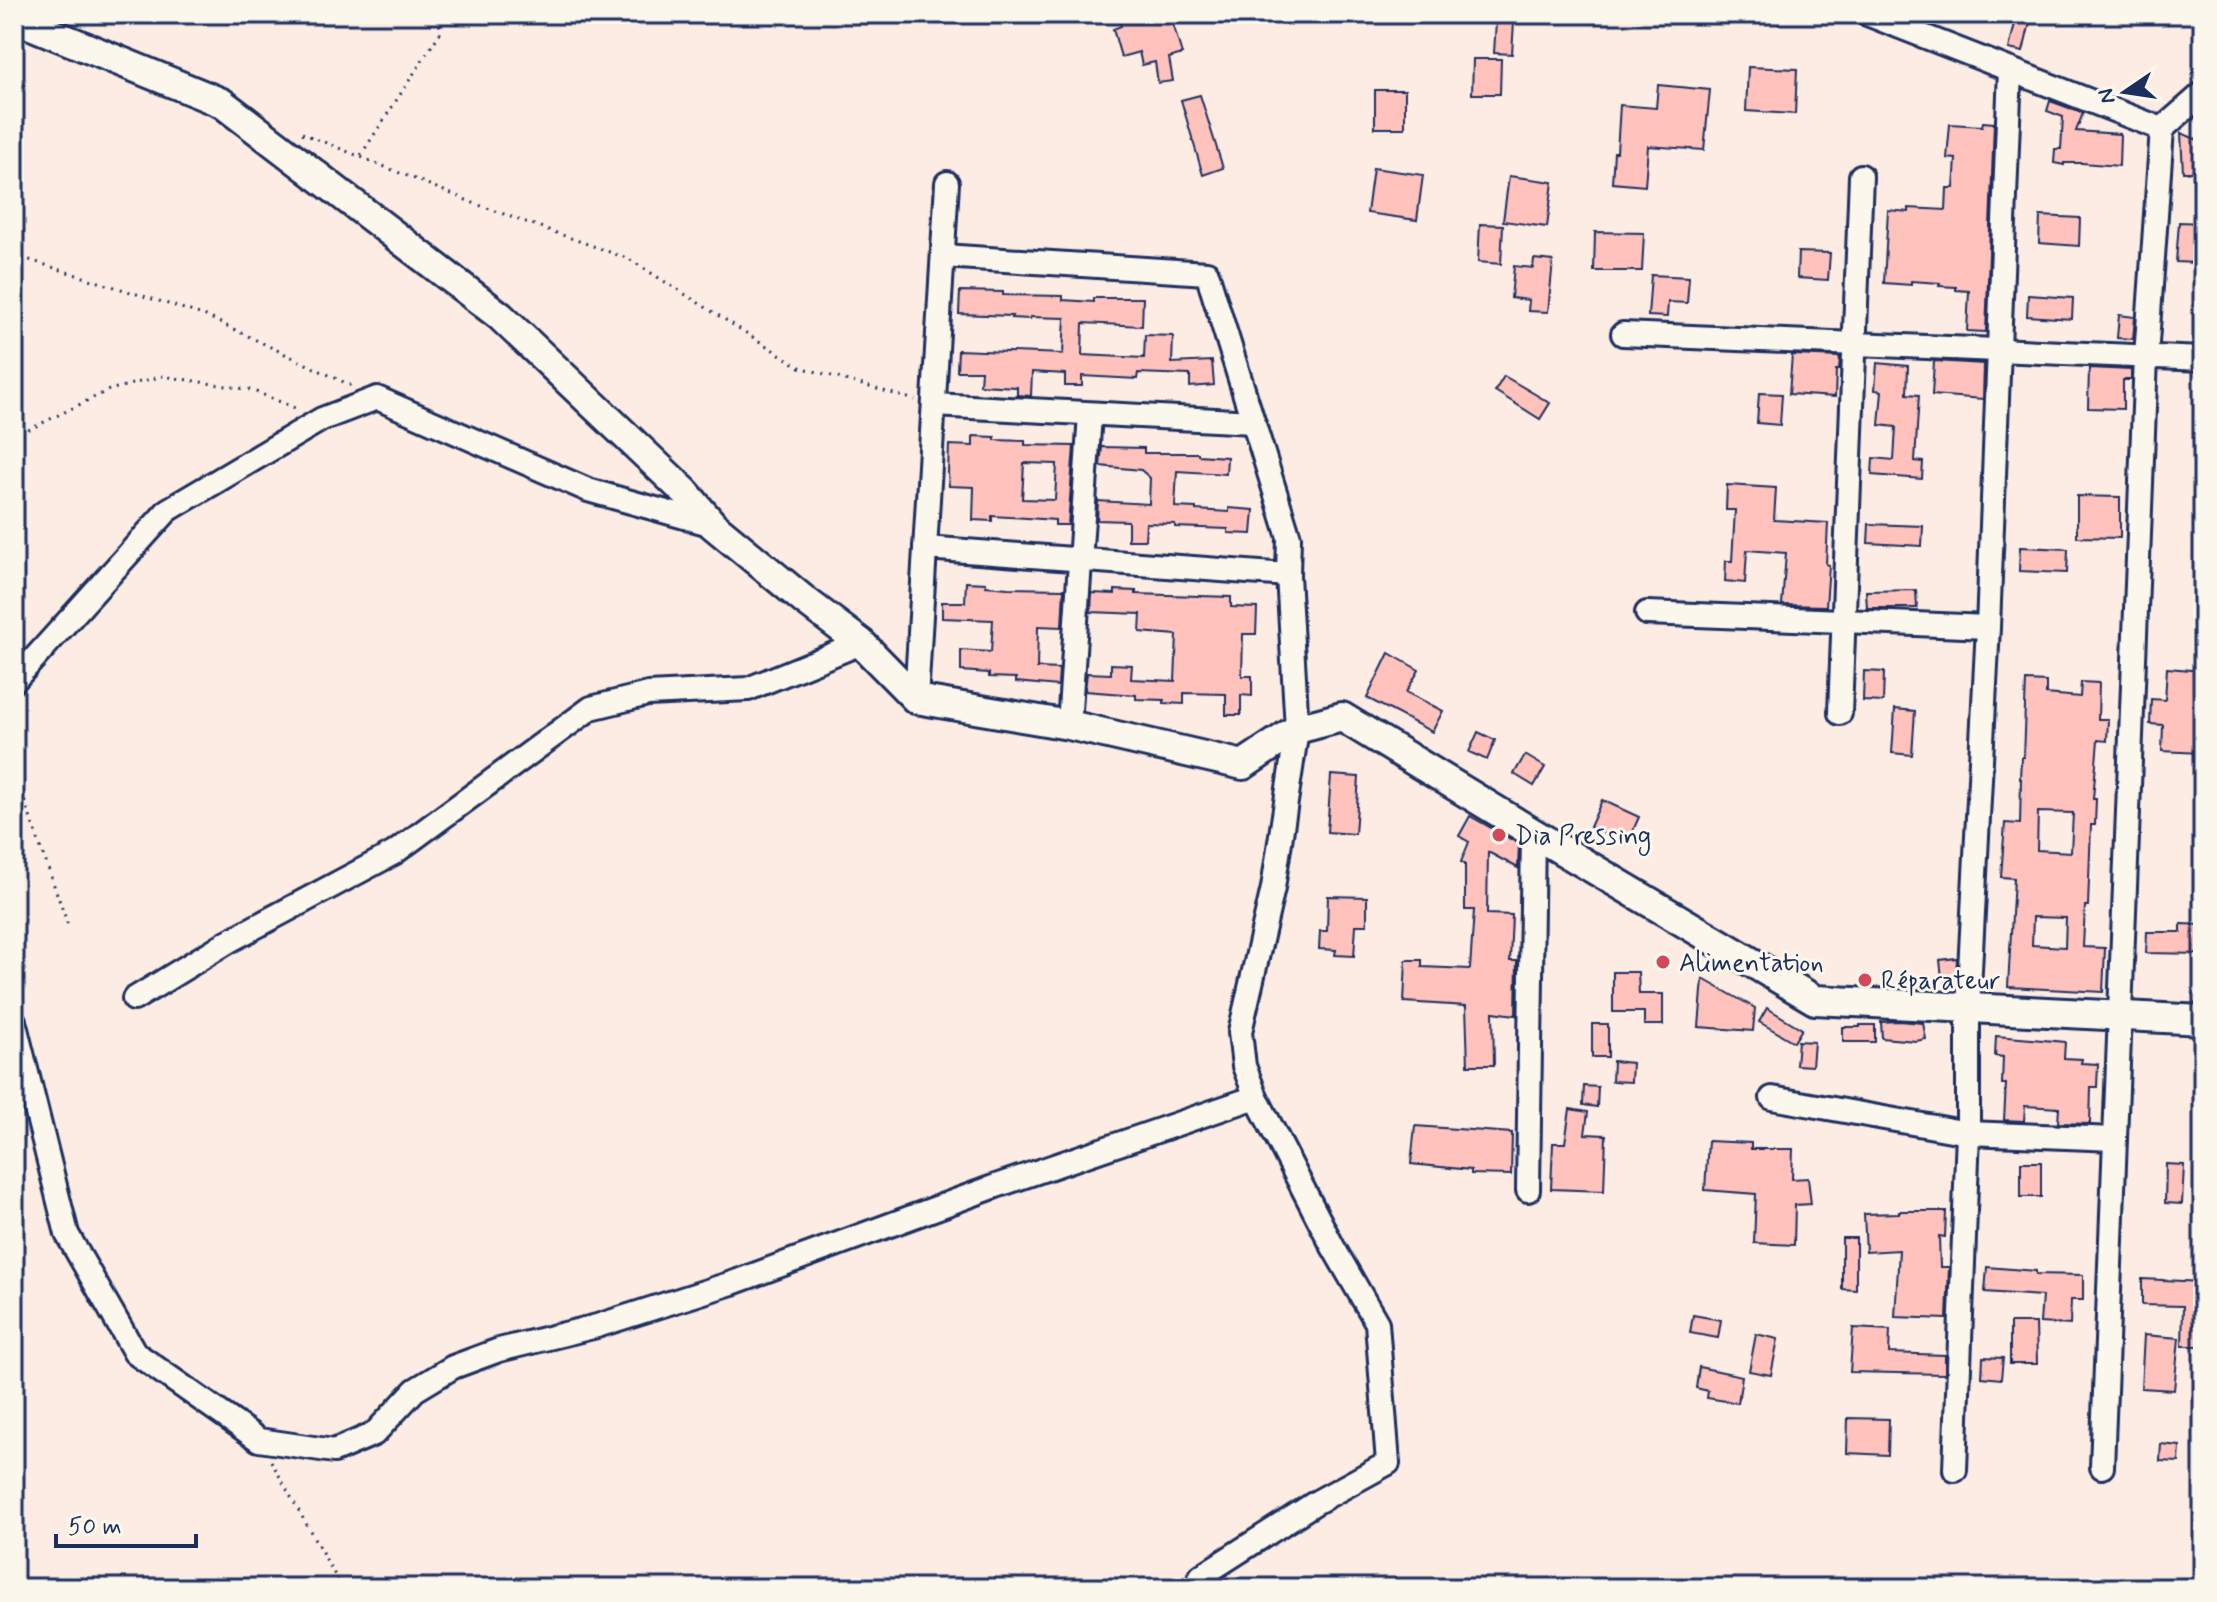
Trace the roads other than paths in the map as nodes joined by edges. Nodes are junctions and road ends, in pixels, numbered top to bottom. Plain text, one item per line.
1 (1867, 14) edge
2 (14, 18) edge
3 (2010, 70) junction
4 (2203, 93) edge
5 (2162, 129) junction
6 (1861, 176) dead end
7 (947, 183) dead end
8 (943, 256) junction
9 (1623, 334) dead end
10 (1854, 344) junction
11 (1999, 350) junction
12 (2146, 357) junction
13 (2203, 359) edge
14 (934, 405) junction
15 (1090, 414) junction
16 (1253, 422) junction
17 (713, 525) junction
18 (925, 548) junction
19 (1080, 560) junction
20 (1288, 575) junction
21 (1647, 613) dead end
22 (1843, 621) junction
23 (1988, 627) junction
24 (861, 643) junction
25 (14, 681) edge
26 (916, 699) junction
27 (1840, 713) dead end
28 (1069, 725) junction
29 (1297, 729) junction
30 (1533, 833) junction
31 (134, 999) dead end
32 (1968, 1008) junction
33 (2120, 1016) junction
34 (2203, 1020) edge
35 (14, 1021) edge
36 (1256, 1097) junction
37 (1772, 1098) dead end
38 (1968, 1133) junction
39 (2115, 1139) junction
40 (1528, 1190) dead end
41 (2102, 1467) dead end
42 (1955, 1470) dead end
43 (1195, 1588) edge

1 - 3 street
2 - 17 street
3 - 5 street
3 - 11 street
4 - 5 street
5 - 12 street
6 - 10 street
7 - 8 street
8 - 14 street
8 - 16 street
9 - 10 street
10 - 11 street
10 - 22 street
11 - 12 street
11 - 23 street
12 - 13 street
12 - 33 street
14 - 15 street
14 - 18 street
15 - 16 street
15 - 19 street
16 - 20 street
17 - 24 street
17 - 25 street
18 - 19 street
18 - 26 street
19 - 20 street
19 - 28 street
20 - 29 street
21 - 22 street
22 - 23 street
22 - 27 street
23 - 32 street
24 - 26 street
24 - 31 street
26 - 28 street
28 - 29 street
29 - 30 street
29 - 36 street
30 - 32 street
30 - 40 street
32 - 33 street
32 - 38 street
33 - 34 street
33 - 39 street
35 - 36 street
36 - 43 street
37 - 38 street
38 - 39 street
38 - 42 street
39 - 41 street

